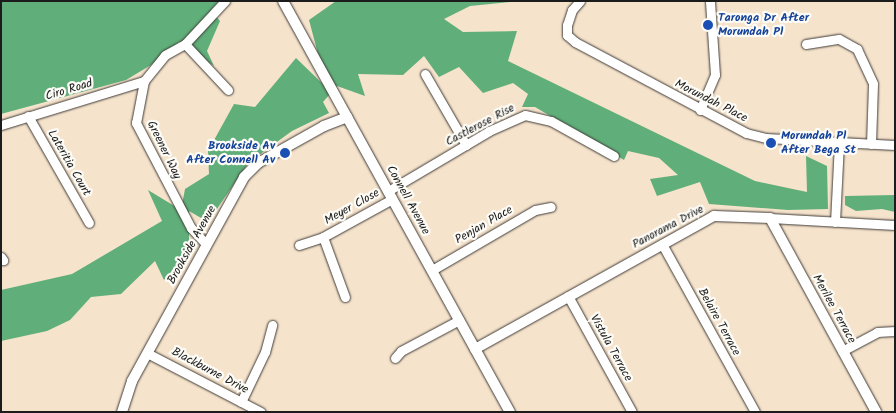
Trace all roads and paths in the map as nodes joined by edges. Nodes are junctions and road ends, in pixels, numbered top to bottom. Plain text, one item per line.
1 (225, 1) edge
2 (283, 1) edge
3 (580, 1) edge
4 (710, 1) edge
5 (184, 44) junction
6 (806, 44) dead end
7 (425, 74) dead end
8 (144, 81) junction
9 (228, 90) dead end
10 (700, 110) junction
11 (345, 114) junction
12 (28, 116) junction
13 (1, 124) edge
14 (839, 143) junction
15 (871, 144) junction
16 (466, 145) junction
17 (895, 145) edge
18 (614, 156) dead end
19 (390, 195) junction
20 (551, 207) dead end
21 (770, 218) junction
22 (835, 222) junction
23 (88, 223) dead end
24 (895, 225) edge
25 (323, 237) junction
26 (206, 244) junction
27 (662, 244) junction
28 (299, 245) dead end
29 (432, 270) junction
30 (346, 296) dead end
31 (568, 296) junction
32 (459, 320) junction
33 (272, 325) dead end
34 (895, 331) edge
35 (475, 348) junction
36 (842, 350) junction
37 (147, 353) junction
38 (395, 358) dead end
39 (241, 402) junction
40 (122, 412) edge
41 (261, 412) edge
42 (510, 412) edge
43 (632, 412) edge
44 (754, 412) edge
45 (876, 412) edge

1 - 5 street, Greener Way
2 - 11 street, Connell Avenue
3 - 10 street, Morundah Place
4 - 10 street
5 - 8 street, Greener Way
5 - 9 street
6 - 15 street
7 - 16 street
8 - 12 street, Ciro Road
8 - 26 street, Greener Way
10 - 14 street, Morundah Place
11 - 19 street, Connell Avenue
11 - 26 street, Brookside Avenue
12 - 13 street, Ciro Road
12 - 23 street, Lateritia Court
14 - 15 street, Morundah Place
14 - 22 street
15 - 17 street, Morundah Place
16 - 18 street, Castlerose Rise
16 - 19 street, Castlerose Rise
19 - 25 street, Meyer Close
19 - 29 street, Connell Avenue
20 - 29 street, Penjan Place
21 - 22 street, Panorama Drive
21 - 27 street, Panorama Drive
21 - 36 street, Merilee Terrace
22 - 24 street, Panorama Drive
25 - 28 street, Meyer Close
25 - 30 street, Meyer Close
26 - 37 street, Brookside Avenue
27 - 31 street, Panorama Drive
27 - 44 street, Belaire Terrace
29 - 32 street, Connell Avenue
31 - 35 street, Panorama Drive
31 - 43 street, Vistula Terrace
32 - 35 street, Connell Avenue
32 - 38 street
33 - 39 street
34 - 36 street
35 - 42 street, Connell Avenue
36 - 45 street, Merilee Terrace
37 - 39 street, Blackburne Drive
37 - 40 street, Brookside Avenue
39 - 41 street, Blackburne Drive

